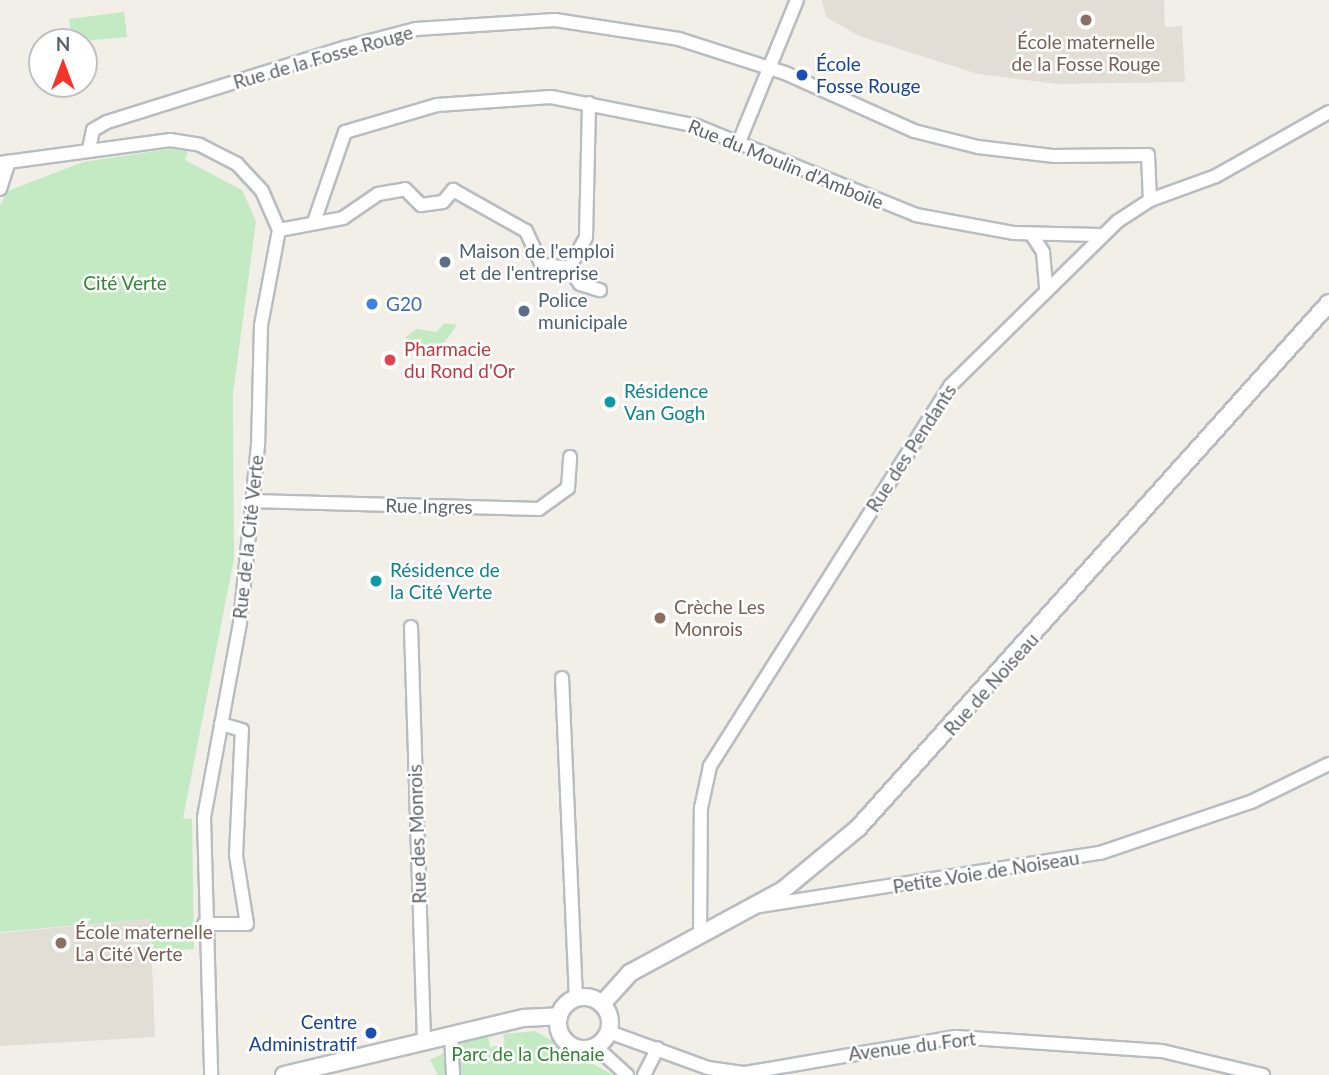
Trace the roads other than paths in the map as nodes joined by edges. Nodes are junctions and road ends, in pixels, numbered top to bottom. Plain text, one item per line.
1 (797, 0) edge
2 (770, 68) junction
3 (589, 103) junction
4 (1329, 112) edge
5 (739, 142) junction
6 (89, 149) junction
7 (5, 162) edge
8 (0, 189) edge
9 (1150, 200) junction
10 (314, 222) junction
11 (279, 230) junction
12 (1032, 234) junction
13 (1099, 235) junction
14 (569, 268) junction
15 (1046, 287) junction
16 (600, 290) dead end
17 (1329, 303) edge
18 (570, 457) dead end
19 (251, 501) junction
20 (411, 627) dead end
21 (562, 678) dead end
22 (221, 724) junction
23 (1329, 764) edge
24 (754, 908) junction
25 (204, 924) junction
26 (700, 936) junction
27 (576, 998) junction
28 (602, 1004) junction
29 (559, 1016) junction
30 (609, 1032) junction
31 (451, 1034) junction
32 (424, 1041) junction
33 (596, 1047) junction
34 (658, 1048) junction
35 (211, 1075) edge
36 (284, 1075) edge
37 (453, 1075) edge
38 (627, 1075) edge
39 (644, 1075) edge
40 (1263, 1075) edge

1 - 2 street
2 - 5 street
2 - 6 street, Rue de la Fosse Rouge
2 - 9 street, Rue de la Fosse Rouge
3 - 5 street, Rue du Moulin d'Amboile
3 - 10 street, Rue du Moulin d'Amboile
3 - 14 street
4 - 9 street, Rue des Pendants
5 - 12 street, Rue du Moulin d'Amboile
6 - 7 street
6 - 11 street
7 - 8 street
9 - 13 street, Rue des Pendants
10 - 11 street
10 - 14 street
11 - 19 street, Rue de la Cité Verte
12 - 13 street, Rue du Moulin d'Amboile
12 - 15 street
13 - 15 street, Rue des Pendants
14 - 16 street
15 - 26 street, Rue des Pendants
17 - 24 street, Rue de Noiseau
18 - 19 street, Rue Ingres
19 - 22 street, Rue de la Cité Verte
20 - 32 street, Rue des Monrois
21 - 27 street
22 - 25 street, Rue de la Cité Verte
22 - 25 street
23 - 24 street, Petite Voie de Noiseau
24 - 26 street, Rue de Noiseau
25 - 35 street, Rue de la Cité Verte
26 - 28 street, Rue de Noiseau
27 - 28 street
27 - 29 street
28 - 30 street
29 - 31 street
29 - 33 street
30 - 33 street
30 - 34 street, Avenue du Fort
31 - 32 street
31 - 37 street
32 - 36 street
33 - 38 street
34 - 39 street
34 - 40 street, Avenue du Fort

